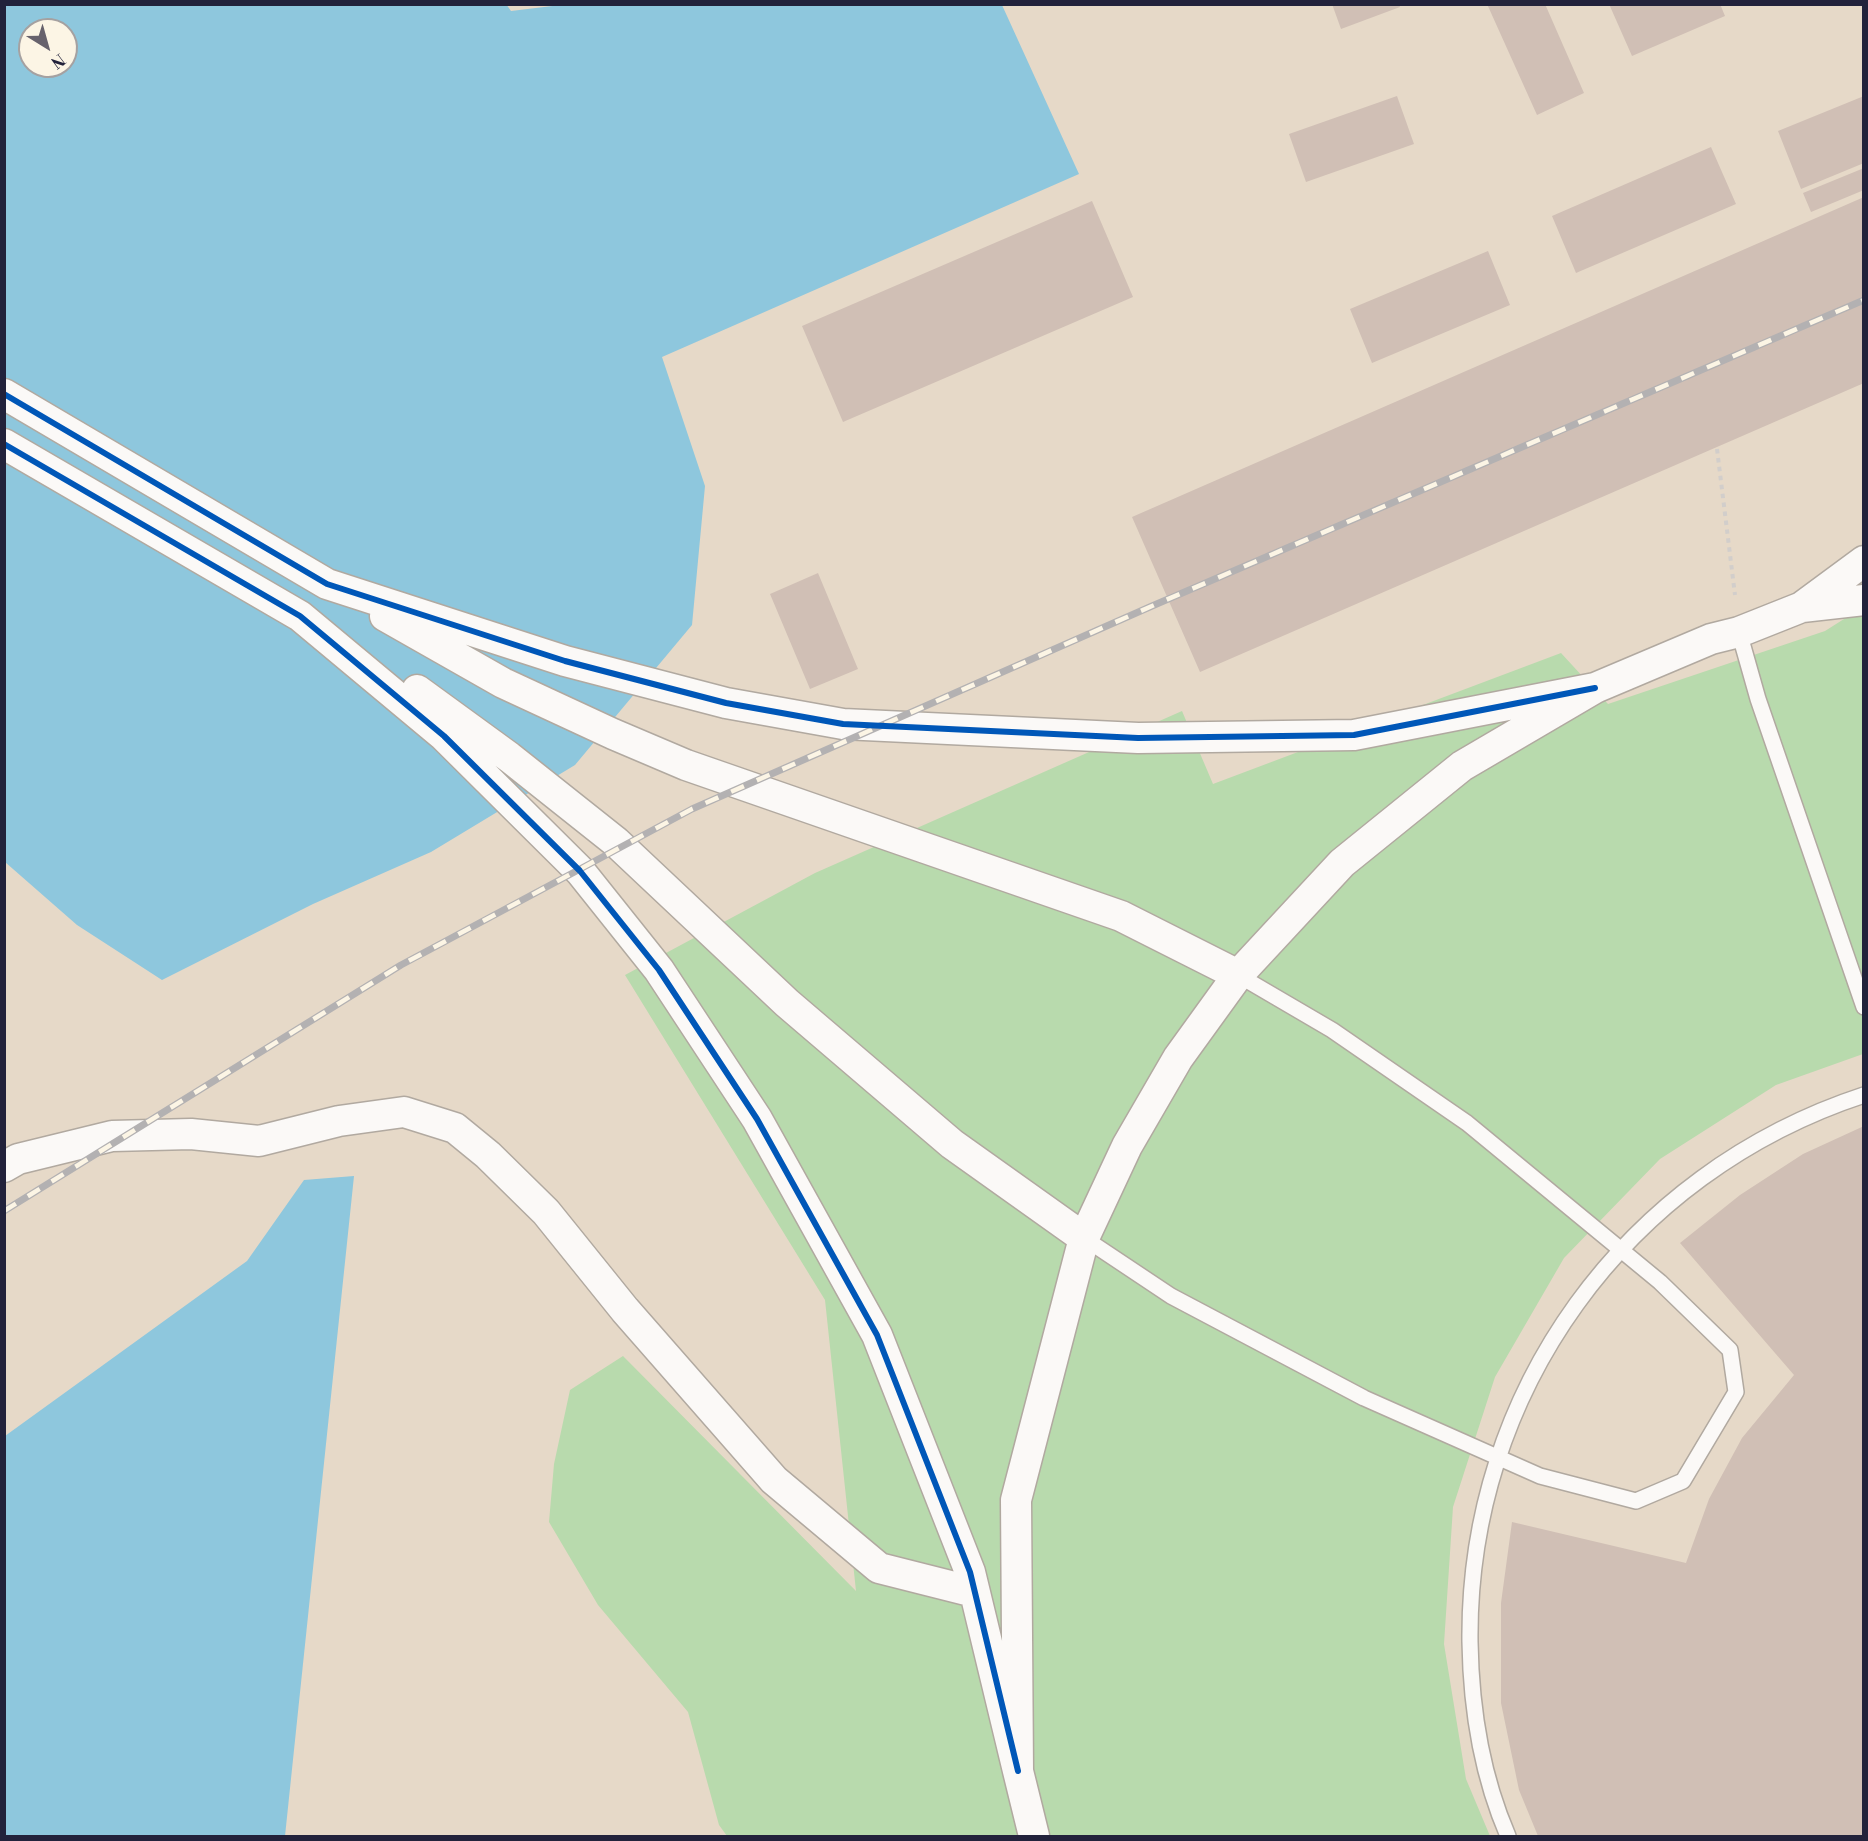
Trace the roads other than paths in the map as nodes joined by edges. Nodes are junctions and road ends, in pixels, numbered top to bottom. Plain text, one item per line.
1 (4, 394) edge
2 (4, 444) edge
3 (1863, 561) edge
4 (327, 584) junction
5 (1863, 600) edge
6 (1802, 607) junction
7 (300, 616) junction
8 (1739, 632) junction
9 (1595, 688) junction
10 (1238, 975) junction
11 (1863, 1007) edge
12 (1863, 1095) edge
13 (4, 1167) edge
14 (1084, 1238) junction
15 (1620, 1249) junction
16 (1498, 1457) junction
17 (974, 1592) junction
18 (1018, 1771) junction
19 (1034, 1836) edge
20 (1508, 1836) edge

1 - 4 street
2 - 7 street
3 - 6 street
4 - 9 street
4 - 10 street
5 - 6 street
6 - 8 street
7 - 14 street
7 - 17 street
8 - 9 street
8 - 11 lane
9 - 10 street
10 - 14 street
10 - 15 lane
12 - 15 lane
13 - 17 street
14 - 16 lane
14 - 18 street
15 - 16 lane
15 - 16 lane
16 - 20 lane
17 - 18 street
18 - 19 street

